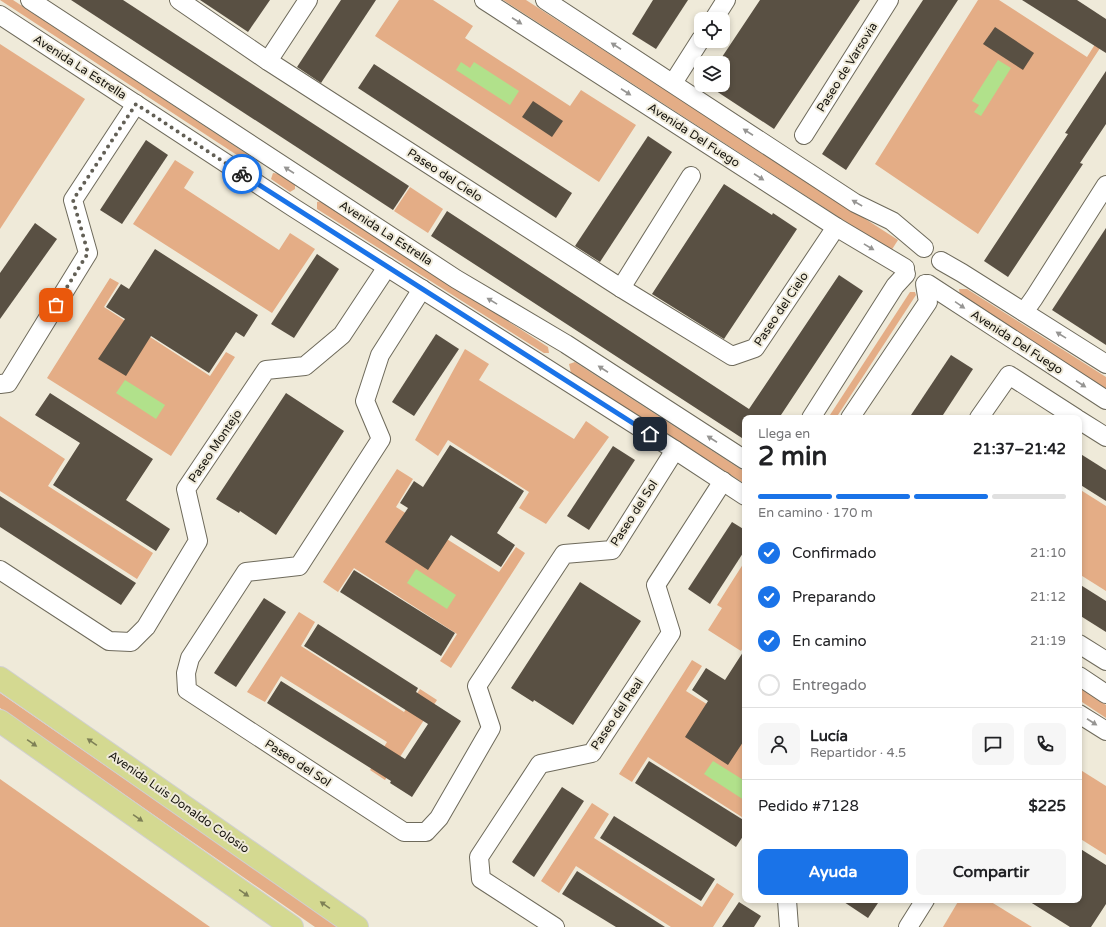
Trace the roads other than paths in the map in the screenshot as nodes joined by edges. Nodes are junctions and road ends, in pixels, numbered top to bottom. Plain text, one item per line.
1 (30, 0) edge
2 (179, 0) edge
3 (308, 0) edge
4 (484, 0) edge
5 (546, 0) edge
6 (726, 0) edge
7 (889, 0) edge
8 (718, 12) edge
9 (0, 15) edge
10 (695, 48) edge
11 (268, 61) junction
12 (678, 76) junction
13 (136, 104) junction
14 (804, 135) dead end
15 (267, 156) junction
16 (691, 176) dead end
17 (251, 180) junction
18 (311, 184) junction
19 (1106, 186) edge
20 (294, 208) junction
21 (832, 234) junction
22 (924, 248) junction
23 (941, 261) junction
24 (387, 267) junction
25 (906, 271) junction
26 (926, 284) junction
27 (621, 288) junction
28 (422, 289) junction
29 (1029, 305) junction
30 (566, 344) junction
31 (1106, 364) edge
32 (548, 369) junction
33 (0, 384) edge
34 (1106, 400) edge
35 (813, 415) edge
36 (852, 415) edge
37 (981, 415) edge
38 (1071, 415) edge
39 (1082, 422) edge
40 (1106, 437) edge
41 (675, 450) junction
42 (742, 458) edge
43 (723, 481) junction
44 (742, 494) edge
45 (0, 570) edge
46 (1082, 646) edge
47 (1106, 661) edge
48 (0, 678) edge
49 (1082, 678) edge
50 (1106, 694) edge
51 (1082, 716) edge
52 (0, 721) edge
53 (1106, 731) edge
54 (787, 903) edge
55 (923, 903) edge
56 (292, 927) edge
57 (357, 927) edge
58 (555, 927) edge
59 (789, 927) edge
60 (908, 927) edge

1 - 15 street, Avenida La Estrella
2 - 11 street, Paseo del Cielo
3 - 11 street
4 -> 21 street, Avenida Del Fuego
12 -> 5 street
6 - 8 street
7 - 14 street, Paseo de Varsovia
9 - 13 street, Avenida La Estrella
10 - 12 street
11 - 27 street, Paseo del Cielo
22 -> 12 street
13 - 17 street, Avenida La Estrella
13 - 33 street
15 - 17 street
18 -> 15 street, Avenida La Estrella
16 - 27 street
17 - 20 street, Avenida La Estrella
18 - 20 street
30 -> 18 street, Avenida La Estrella
19 - 29 street
20 - 24 street, Avenida La Estrella
21 -> 25 street, Avenida Del Fuego
21 - 27 street, Paseo del Cielo
22 - 23 street
22 - 25 street
23 - 26 street
23 - 29 street
24 - 28 street, Avenida La Estrella
24 - 45 street, Paseo Montejo
25 - 26 street
25 - 35 street
26 -> 34 street, Avenida Del Fuego
26 - 36 street
28 - 32 street, Avenida La Estrella
28 - 41 street, Paseo del Sol
31 -> 29 street
30 - 32 street
42 -> 30 street, Avenida La Estrella
32 - 41 street, Avenida La Estrella
37 - 38 street
39 - 40 street
41 - 43 street, Avenida La Estrella
43 - 44 street, Avenida La Estrella
43 - 58 street, Paseo del Real
46 - 47 street
57 -> 48 main road, Avenida Luis Donaldo Colosio
49 - 50 street
51 -> 53 street
52 -> 56 main road
54 - 59 street
55 - 60 street

